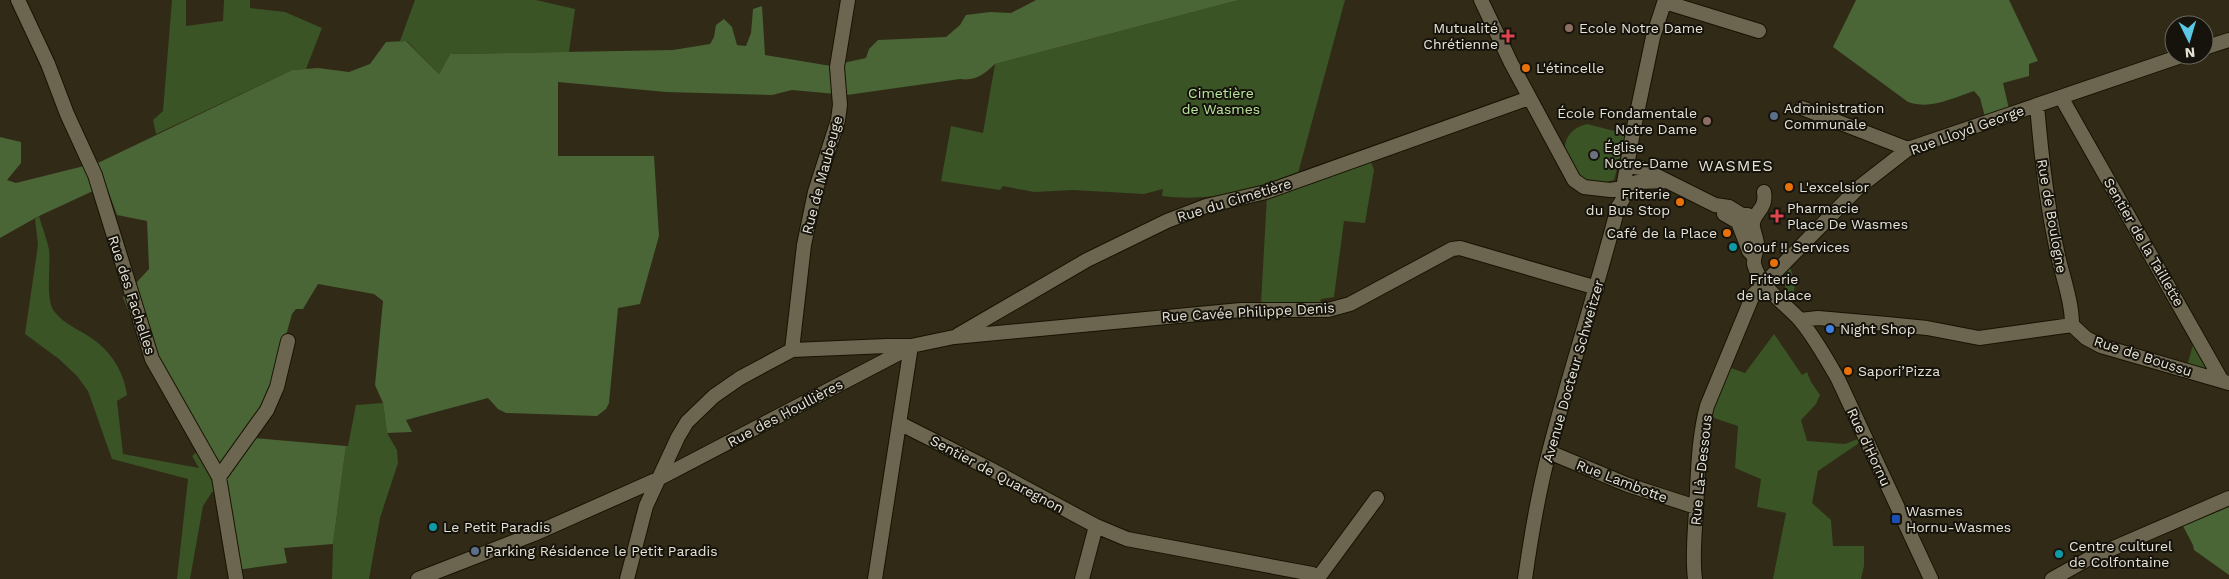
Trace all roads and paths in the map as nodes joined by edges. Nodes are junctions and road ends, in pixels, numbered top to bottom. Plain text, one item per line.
1 (18, 0) edge
2 (848, 0) edge
3 (1481, 0) edge
4 (1665, 1) edge
5 (1759, 31) dead end
6 (2229, 40) edge
7 (2214, 45) edge
8 (2164, 62) edge
9 (2061, 97) junction
10 (1530, 98) junction
11 (2036, 105) junction
12 (1802, 108) dead end
13 (1908, 149) junction
14 (1628, 166) junction
15 (1667, 181) junction
16 (1619, 189) junction
17 (1764, 285) junction
18 (1597, 288) junction
19 (1800, 320) junction
20 (2072, 325) junction
21 (954, 337) junction
22 (288, 341) dead end
23 (912, 346) junction
24 (792, 350) junction
25 (2225, 382) edge
26 (899, 423) junction
27 (1549, 452) junction
28 (220, 477) junction
29 (658, 479) junction
30 (1377, 498) dead end
31 (2229, 498) edge
32 (1696, 507) junction
33 (1096, 526) junction
34 (1316, 577) edge
35 (236, 579) edge
36 (418, 579) edge
37 (627, 579) edge
38 (875, 579) edge
39 (1082, 579) edge
40 (1525, 579) edge
41 (1695, 579) edge
42 (1931, 579) edge
43 (2052, 579) edge

1 - 28 street, Rue des Fachelles
2 - 24 street, Rue de Maubeuge
3 - 10 street
4 - 5 street
4 - 14 street
6 - 7 street
8 - 9 street, Rue Lloyd George
9 - 11 street, Rue Lloyd George
9 - 25 street, Sentier de la Taillette
10 - 16 street
10 - 21 street, Rue du Cimetière
11 - 13 street, Rue Lloyd George
11 - 20 street, Rue de Boulogne
12 - 13 street
13 - 17 street, Rue Lloyd George
14 - 15 street
14 - 16 street
15 - 16 street
15 - 17 street
16 - 18 street, Avenue Docteur Schweitzer
17 - 19 street, Rue d'Hornu
17 - 32 street, Rue Là-Dessous
18 - 21 street, Rue Cavée Philippe Denis
18 - 27 street, Avenue Docteur Schweitzer
19 - 20 street
19 - 42 street, Rue d'Hornu
20 - 25 street, Rue de Boussu
21 - 23 street, Rue Cavée Philippe Denis
22 - 28 street
23 - 24 street
23 - 26 street
23 - 29 street, Rue des Houllières
24 - 29 street
26 - 33 street, Sentier de Quaregnon
26 - 38 street
27 - 32 street, Rue Lambotte
27 - 40 street, Avenue Docteur Schweitzer
28 - 35 street, Rue des Fachelles
29 - 36 street, Rue des Houllières
29 - 37 street
30 - 34 street, Sentier de Quaregnon
31 - 43 street
32 - 41 street, Rue Là-Dessous
33 - 34 street, Sentier de Quaregnon
33 - 39 street

